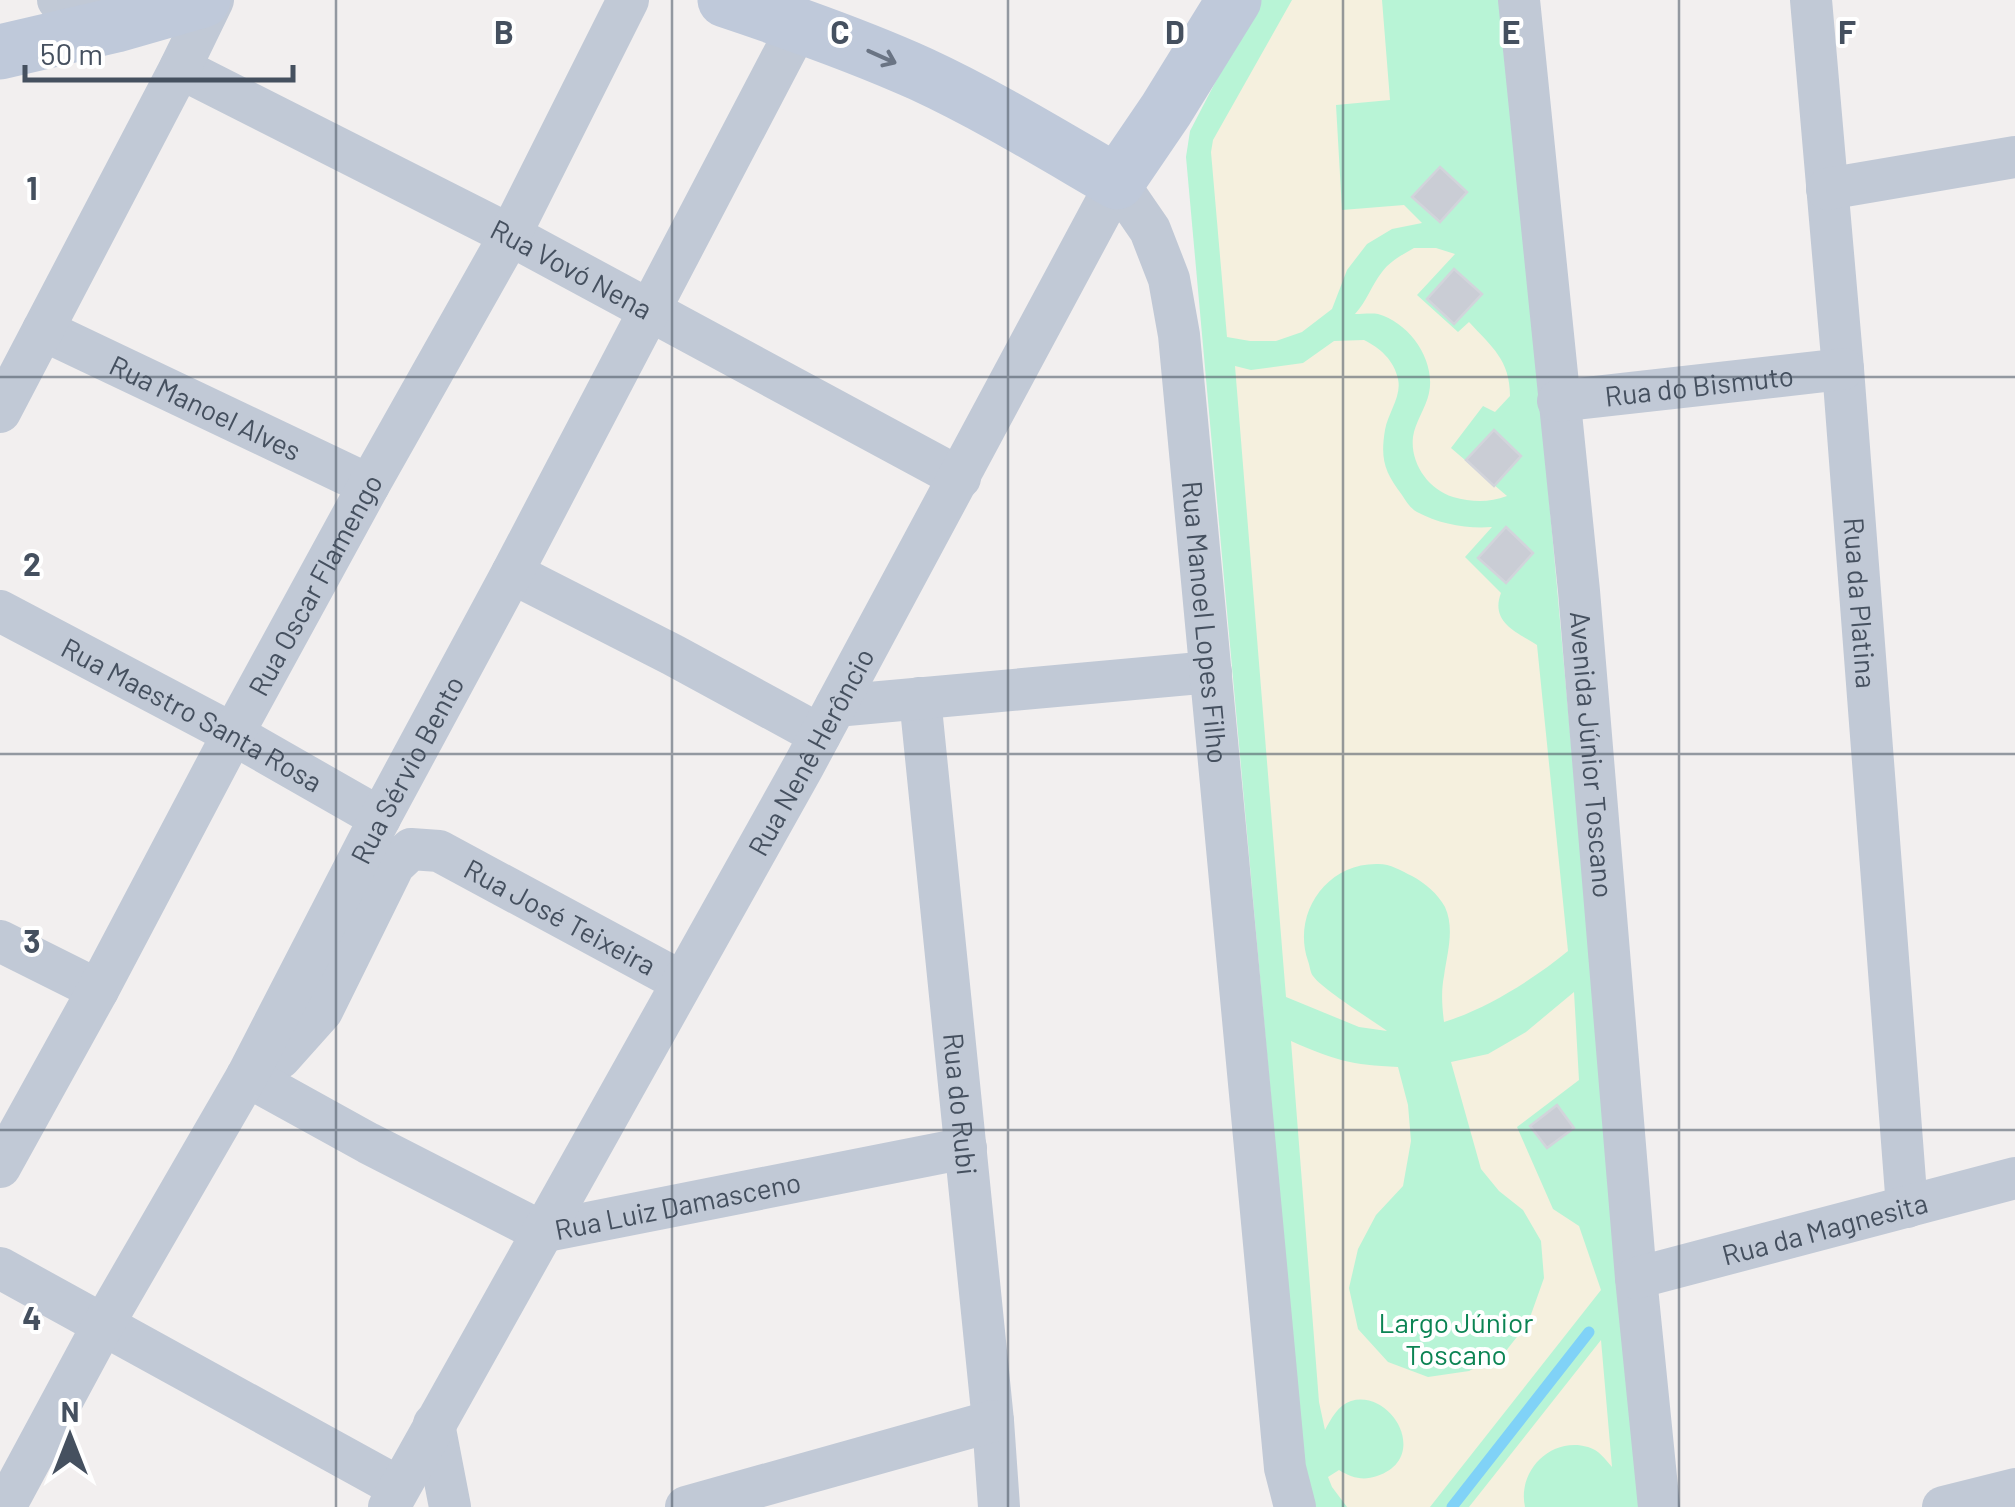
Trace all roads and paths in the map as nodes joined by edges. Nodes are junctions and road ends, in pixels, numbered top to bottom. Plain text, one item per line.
1 (58, 0) edge
2 (203, 0) edge
3 (213, 0) edge
4 (628, 0) edge
5 (725, 0) edge
6 (1234, 0) edge
7 (1519, 0) edge
8 (1810, 0) edge
9 (799, 24) junction
10 (116, 25) junction
11 (0, 52) edge
12 (180, 68) junction
13 (2015, 157) edge
14 (1117, 182) junction
15 (1827, 188) junction
16 (510, 235) junction
17 (649, 308) junction
18 (43, 330) junction
19 (1843, 368) junction
20 (1558, 400) junction
21 (0, 412) edge
22 (960, 478) junction
23 (370, 485) junction
24 (512, 573) junction
25 (0, 611) edge
26 (1212, 672) junction
27 (920, 698) junction
28 (828, 720) junction
29 (233, 734) junction
30 (380, 818) junction
31 (0, 941) edge
32 (682, 982) junction
33 (98, 990) junction
34 (247, 1076) junction
35 (966, 1148) junction
36 (0, 1167) edge
37 (2015, 1178) edge
38 (1907, 1206) junction
39 (542, 1232) junction
40 (0, 1268) edge
41 (1636, 1278) junction
42 (103, 1325) junction
43 (993, 1421) junction
44 (434, 1424) junction
45 (2015, 1489) edge
46 (394, 1497) edge
47 (6, 1507) edge
48 (450, 1507) edge
49 (686, 1507) edge
50 (999, 1507) edge
51 (1295, 1507) edge
52 (1659, 1507) edge
53 (1943, 1507) edge

1 - 10 street
2 - 10 street
3 - 12 street
4 - 16 street, Rua Oscar Flamengo
5 - 9 street, Rua Manoel Lopes Filho
6 - 14 street, Rua Nenê Herôncio
7 - 20 street, Avenida Júnior Toscano
8 - 15 street, Rua da Platina
9 -> 14 street, Rua Manoel Lopes Filho
9 - 17 street, Rua Sérvio Bento
10 - 11 street
12 - 16 street, Rua Vovó Nena
12 - 18 street
13 - 15 street
14 - 22 street, Rua Nenê Herôncio
14 - 26 street, Rua Manoel Lopes Filho
15 - 19 street, Rua da Platina
16 - 17 street, Rua Vovó Nena
16 - 23 street, Rua Oscar Flamengo
17 - 22 street, Rua Vovó Nena
17 - 24 street, Rua Sérvio Bento
18 - 21 street
18 - 23 street, Rua Manoel Alves
19 - 20 street, Rua do Bismuto
19 - 38 street, Rua da Platina
20 - 41 street, Avenida Júnior Toscano
22 - 28 street, Rua Nenê Herôncio
23 - 29 street, Rua Oscar Flamengo
24 - 28 street
24 - 30 street, Rua Sérvio Bento
25 - 29 street, Rua Maestro Santa Rosa
26 - 27 street
26 - 51 street, Rua Manoel Lopes Filho
27 - 28 street
27 - 35 street, Rua do Rubi
28 - 32 street, Rua Nenê Herôncio
29 - 30 street, Rua Maestro Santa Rosa
29 - 33 street, Rua Oscar Flamengo
30 - 34 street, Rua Sérvio Bento
31 - 33 street
32 - 34 street, Rua José Teixeira
32 - 39 street, Rua Nenê Herôncio
33 - 36 street, Rua Oscar Flamengo
34 - 39 street, Rua Luiz Damasceno
34 - 42 street, Rua Sérvio Bento
35 - 39 street, Rua Luiz Damasceno
35 - 43 street, Rua do Rubi
37 - 38 street, Rua da Magnesita
38 - 41 street, Rua da Magnesita
39 - 44 street, Rua Nenê Herôncio
40 - 42 street
41 - 52 street, Avenida Júnior Toscano
42 - 46 street
42 - 47 street, Rua Sérvio Bento
43 - 49 street
43 - 50 street, Rua do Rubi
44 - 46 street, Rua Nenê Herôncio
44 - 48 street
45 - 53 street

